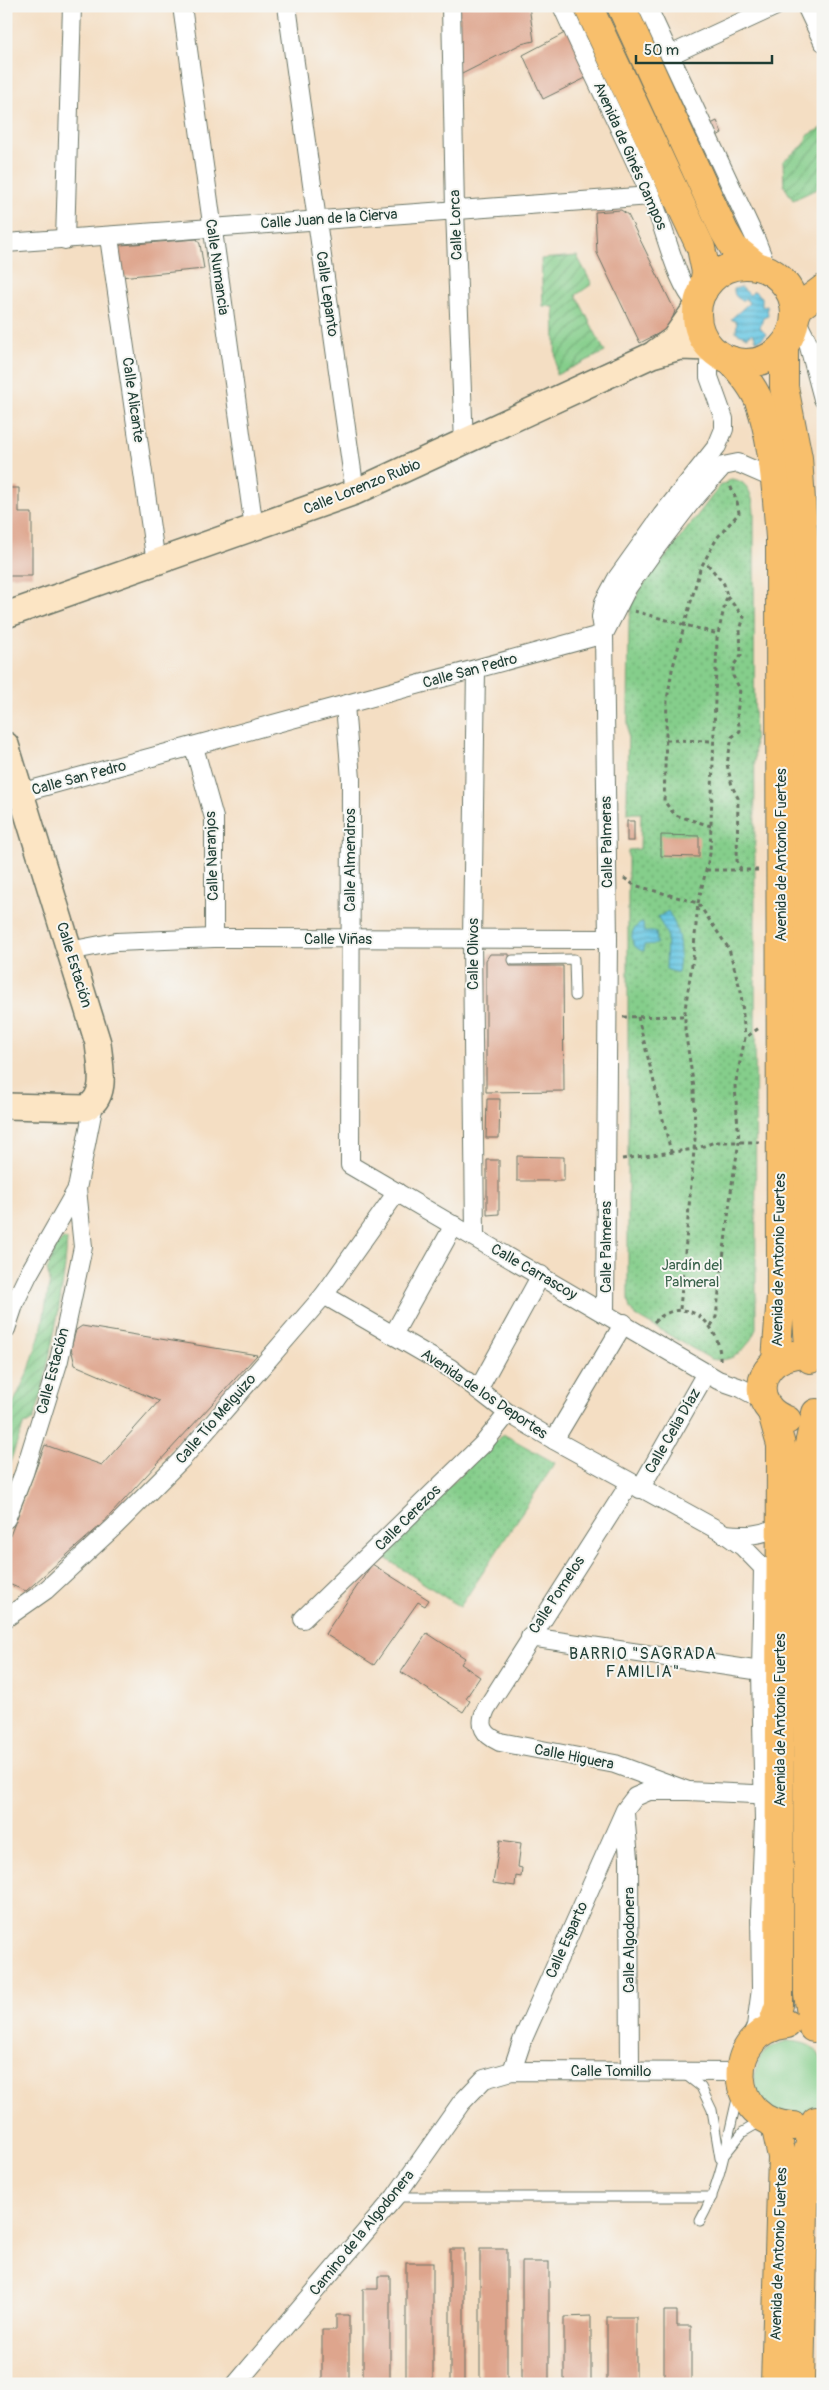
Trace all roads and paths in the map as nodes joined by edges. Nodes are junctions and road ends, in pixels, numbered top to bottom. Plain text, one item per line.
1 (72, 6) edge
2 (182, 6) edge
3 (287, 6) edge
4 (451, 6) edge
5 (562, 6) edge
6 (588, 6) edge
7 (621, 6) edge
8 (647, 6) edge
9 (776, 6) edge
10 (806, 6) edge
11 (823, 42) edge
12 (670, 55) junction
13 (651, 196) junction
14 (455, 210) junction
15 (316, 220) junction
16 (211, 228) junction
17 (109, 236) junction
18 (65, 240) junction
19 (6, 244) edge
20 (769, 273) junction
21 (823, 281) edge
22 (823, 289) edge
23 (701, 298) junction
24 (795, 317) junction
25 (784, 346) junction
26 (718, 353) junction
27 (652, 355) junction
28 (823, 399) edge
29 (464, 444) junction
30 (723, 466) junction
31 (775, 479) junction
32 (355, 492) junction
33 (254, 528) junction
34 (704, 561) junction
35 (156, 563) junction
36 (726, 596) junction
37 (618, 606) junction
38 (6, 615) edge
39 (686, 625) junction
40 (604, 634) junction
41 (718, 634) junction
42 (476, 670) junction
43 (345, 705) junction
44 (666, 740) junction
45 (714, 741) junction
46 (6, 745) edge
47 (194, 747) junction
48 (20, 794) junction
49 (711, 826) junction
50 (607, 867) junction
51 (741, 869) junction
52 (706, 870) junction
53 (781, 870) junction
54 (698, 903) junction
55 (214, 938) junction
56 (350, 939) junction
57 (608, 939) junction
58 (472, 940) junction
59 (69, 951) junction
60 (513, 960) dead end
61 (575, 996) dead end
62 (685, 1016) junction
63 (607, 1017) junction
64 (638, 1017) junction
65 (782, 1020) junction
66 (745, 1038) junction
67 (94, 1104) junction
68 (6, 1106) edge
69 (739, 1142) junction
70 (781, 1143) junction
71 (694, 1149) junction
72 (671, 1152) junction
73 (606, 1161) junction
74 (350, 1165) joint
75 (77, 1189) junction
76 (396, 1192) junction
77 (454, 1226) junction
78 (475, 1237) junction
79 (541, 1275) junction
80 (324, 1295) junction
81 (680, 1309) junction
82 (605, 1312) junction
83 (624, 1323) junction
84 (711, 1326) junction
85 (6, 1329) edge
86 (641, 1334) junction
87 (394, 1335) junction
88 (816, 1365) edge
89 (771, 1366) junction
90 (712, 1376) junction
91 (478, 1390) junction
92 (768, 1406) junction
93 (819, 1409) edge
94 (508, 1413) junction
95 (554, 1440) junction
96 (635, 1486) junction
97 (6, 1519) edge
98 (781, 1525) junction
99 (724, 1534) junction
100 (772, 1577) junction
101 (6, 1618) edge
102 (303, 1619) dead end
103 (530, 1637) junction
104 (761, 1671) junction
105 (486, 1708) joint
106 (688, 1791) junction
107 (772, 1795) junction
108 (816, 1797) edge
109 (625, 1810) junction
110 (771, 2028) junction
111 (818, 2032) edge
112 (743, 2069) junction
113 (512, 2071) junction
114 (630, 2071) junction
115 (681, 2072) junction
116 (484, 2079) joint
117 (819, 2118) edge
118 (770, 2122) junction
119 (724, 2156) junction
120 (722, 2170) junction
121 (396, 2197) junction
122 (712, 2197) junction
123 (700, 2221) dead end
124 (236, 2384) edge
125 (775, 2384) edge
126 (800, 2384) edge

1 - 18 street
2 - 16 street, Calle Numancia
3 - 15 street, Calle Lepanto
4 - 14 street, Calle Lorca
5 - 13 street, Avenida de Ginés Campos
6 - 23 main road, Avenida de Ginés Campos
7 - 20 main road
8 - 12 street
9 - 12 street
10 - 11 street
12 - 20 street
13 - 14 street, Calle Juan de la Cierva
13 - 23 street, Avenida de Ginés Campos
14 - 15 street, Calle Juan de la Cierva
14 - 29 street, Calle Lorca
15 - 16 street, Calle Juan de la Cierva
15 - 32 street, Calle Lepanto
16 - 17 street, Calle Juan de la Cierva
16 - 33 street, Calle Numancia
17 - 18 street, Calle Juan de la Cierva
17 - 35 street, Calle Alicante
18 - 19 street, Calle Juan de la Cierva
20 - 21 main road
20 - 23 main road
20 - 24 main road
22 - 24 main road
23 - 26 main road
23 - 27 main road
24 - 25 main road
24 - 28 street
25 - 26 main road
25 - 88 main road, Avenida de Antonio Fuertes
26 - 27 main road, Calle Lorenzo Rubio
26 - 31 main road, Avenida de Antonio Fuertes
26 - 40 street
27 - 29 main road, Calle Lorenzo Rubio
29 - 32 main road, Calle Lorenzo Rubio
30 - 31 street
30 - 34 path
30 - 37 street, Calle Palmeras
31 - 53 main road, Avenida de Antonio Fuertes
32 - 33 main road, Calle Lorenzo Rubio
33 - 35 main road, Calle Lorenzo Rubio
34 - 36 path
34 - 39 path
35 - 38 main road, Calle Lorenzo Rubio
36 - 41 path
36 - 51 path
37 - 39 path
37 - 40 street, Calle Palmeras
39 - 41 path
39 - 44 path
40 - 42 street, Calle San Pedro
40 - 50 street, Calle Palmeras
41 - 45 path
42 - 43 street, Calle San Pedro
42 - 58 street, Calle Olivos
43 - 47 street, Calle San Pedro
43 - 56 street, Calle Almendros
44 - 45 path
44 - 49 path
45 - 49 path
46 - 48 main road, Calle Estación
47 - 48 street, Calle San Pedro
47 - 55 street, Calle Naranjos
48 - 59 main road, Calle Estación
49 - 52 path
50 - 54 path
50 - 57 street, Calle Palmeras
51 - 52 path
51 - 53 path
52 - 54 path
53 - 65 main road, Avenida de Antonio Fuertes
54 - 62 path
54 - 66 path
55 - 56 street, Calle Viñas
55 - 59 street, Calle Viñas
56 - 58 street, Calle Viñas
56 - 74 street, Calle Almendros
57 - 58 street, Calle Viñas
57 - 63 street, Calle Palmeras
58 - 78 street, Calle Olivos
59 - 67 main road, Calle Estación
60 - 61 lane
62 - 64 path
62 - 71 path
63 - 64 path
63 - 73 street, Calle Palmeras
64 - 72 path
65 - 66 path
65 - 70 main road, Avenida de Antonio Fuertes
66 - 69 path
67 - 68 main road
67 - 75 street, Calle Estación
69 - 70 path
69 - 71 path
69 - 84 path
70 - 89 main road, Avenida de Antonio Fuertes
71 - 72 path
71 - 81 path
72 - 73 path
73 - 82 street, Calle Palmeras
74 - 76 street, Calle Carrascoy
75 - 85 street, Calle Estación
75 - 97 street, Calle Estación
76 - 77 street, Calle Carrascoy
76 - 80 street, Calle Tío Melguizo
77 - 78 street, Calle Carrascoy
77 - 87 street
78 - 79 street, Calle Carrascoy
79 - 82 street, Calle Carrascoy
79 - 91 street
80 - 87 street, Avenida de los Deportes
80 - 101 street, Calle Tío Melguizo
81 - 84 path
81 - 86 path
82 - 83 street, Calle Carrascoy
83 - 86 street, Calle Carrascoy
83 - 95 street
84 - 90 path
86 - 90 street, Calle Carrascoy
87 - 91 street, Avenida de los Deportes
88 - 89 main road
89 - 90 street
89 - 92 main road, Avenida de Antonio Fuertes
90 - 92 street, Calle Carrascoy
90 - 96 street, Calle Celia Díaz
91 - 94 street, Avenida de los Deportes
92 - 93 main road
92 - 98 main road, Avenida de Antonio Fuertes
93 - 108 main road, Avenida de Antonio Fuertes
94 - 95 street, Avenida de los Deportes
94 - 102 street, Calle Cerezos
95 - 96 street, Avenida de los Deportes
96 - 99 street, Avenida de los Deportes
96 - 103 street, Calle Pomelos
98 - 99 street
98 - 100 main road, Avenida de Antonio Fuertes
99 - 100 street, Avenida de los Deportes
100 - 104 street, Avenida de Antonio Fuertes
100 - 107 main road, Avenida de Antonio Fuertes
103 - 104 street
103 - 105 street, Calle Pomelos
104 - 107 street, Avenida de Antonio Fuertes
105 - 106 street, Calle Higuera
106 - 107 street, Calle Higuera
106 - 109 street, Calle Higuera
107 - 110 main road, Avenida de Antonio Fuertes
107 - 112 street, Avenida de Antonio Fuertes
108 - 111 main road, Avenida de Antonio Fuertes
109 - 113 street, Calle Esparto
109 - 114 street, Calle Algodonera
110 - 111 main road
110 - 112 main road
112 - 115 street, Calle Tomillo
112 - 118 main road
112 - 119 lane
113 - 114 street, Calle Tomillo
113 - 116 street, Calle Tomillo
114 - 115 street, Calle Tomillo
115 - 120 lane
116 - 121 street, Camino de la Algodonera
117 - 118 main road
117 - 126 main road, Avenida de Antonio Fuertes
118 - 119 lane
118 - 125 main road, Avenida de Antonio Fuertes
119 - 120 lane
120 - 122 lane
121 - 122 lane
121 - 124 street, Camino de la Algodonera
122 - 123 lane

